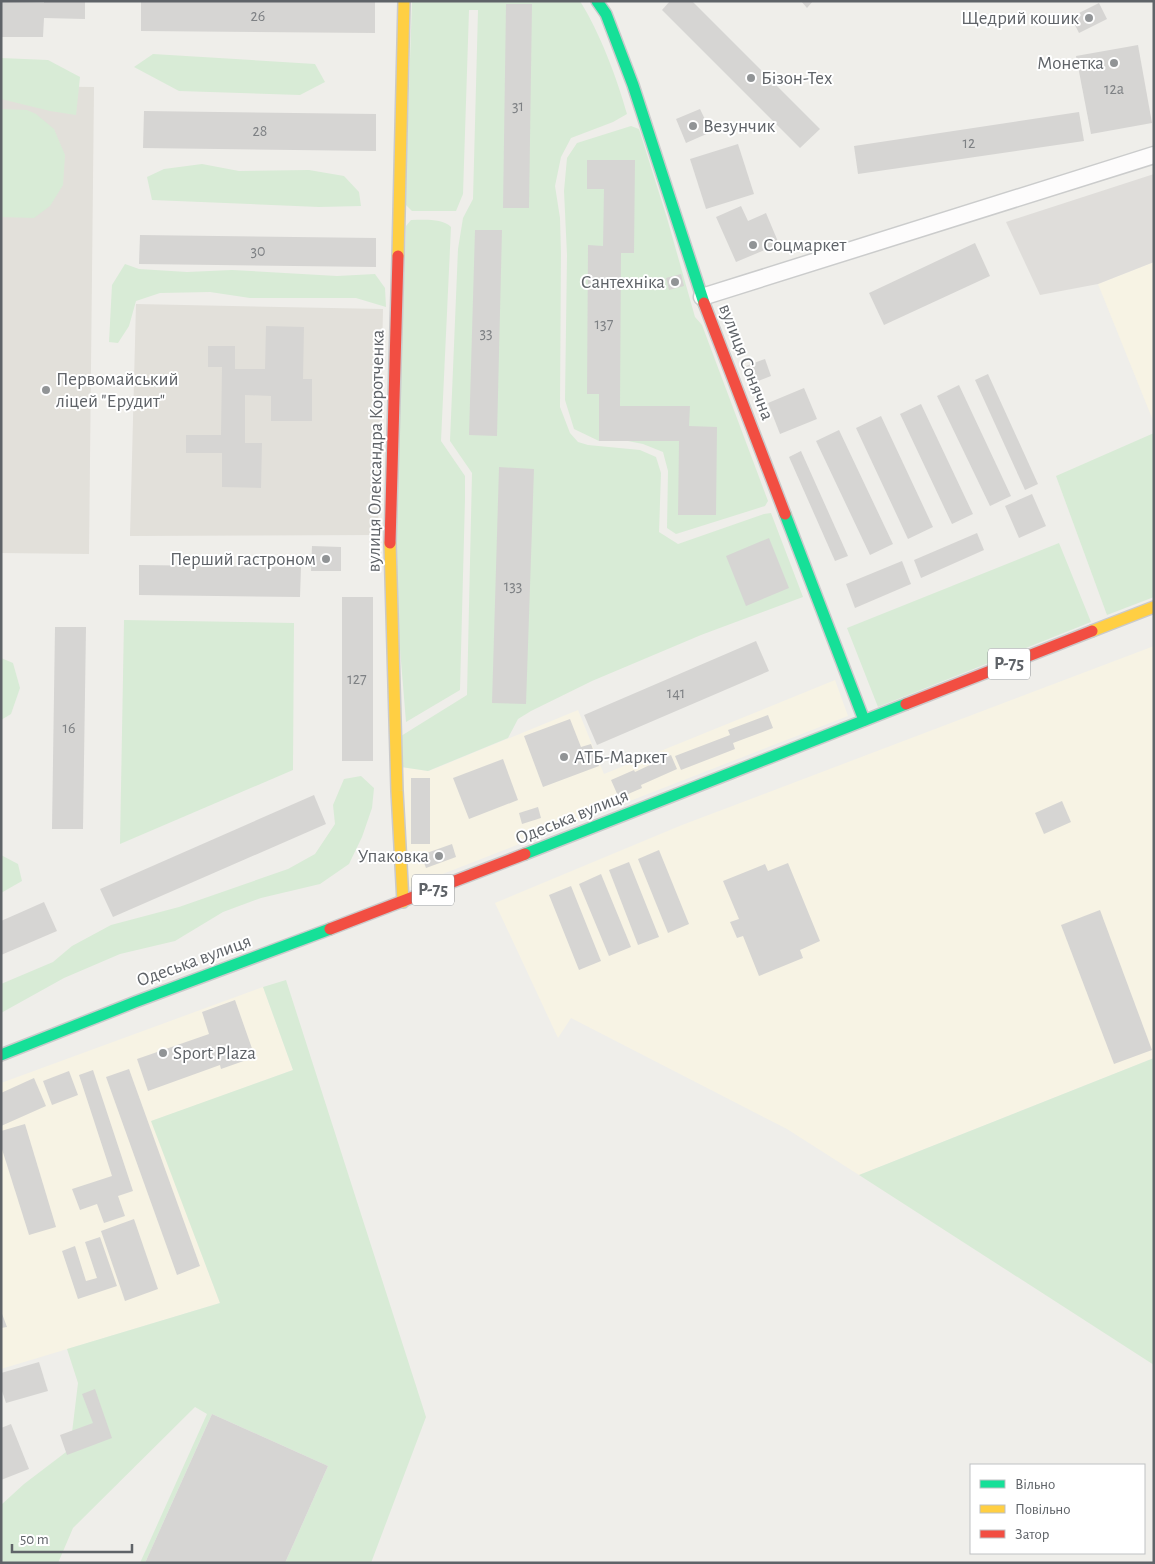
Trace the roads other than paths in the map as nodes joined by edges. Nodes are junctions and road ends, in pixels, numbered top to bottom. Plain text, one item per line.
1 (404, 1) edge
2 (597, 1) edge
3 (605, 1) edge
4 (606, 14) junction
5 (1154, 155) edge
6 (702, 297) junction
7 (1154, 607) edge
8 (864, 720) junction
9 (403, 902) junction
10 (1, 1055) edge

1 - 9 street, вулиця Олександра Коротченка
2 - 4 street, вулиця Сонячна
3 - 4 street, вулиця Сонячна
4 - 6 street, вулиця Сонячна
5 - 6 street
6 - 8 street, вулиця Сонячна
7 - 8 street, Одеська вулиця / Р-75
8 - 9 street, Одеська вулиця / Р-75
9 - 10 street, Одеська вулиця / Р-75

